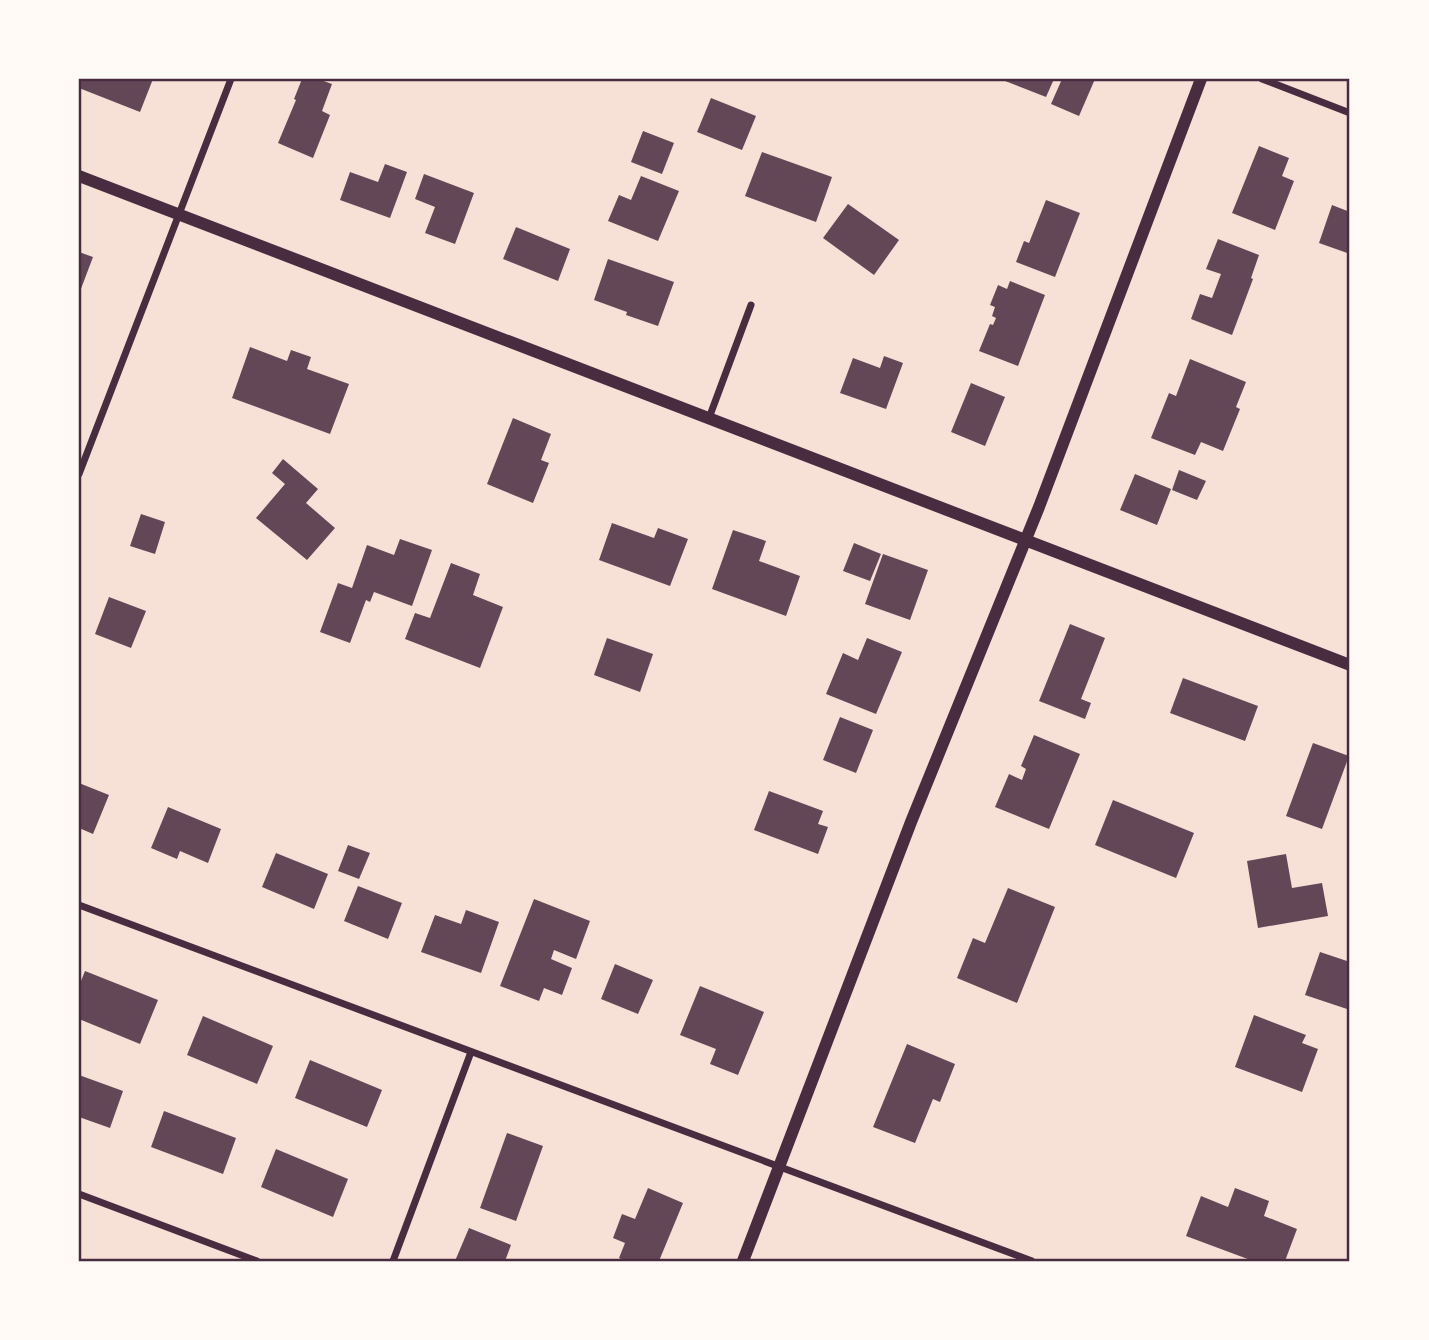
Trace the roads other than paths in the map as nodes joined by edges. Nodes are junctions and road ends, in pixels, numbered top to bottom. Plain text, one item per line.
1 (231, 79) edge
2 (1200, 79) edge
3 (1262, 79) edge
4 (1350, 113) edge
5 (79, 176) edge
6 (178, 214) junction
7 (751, 305) dead end
8 (709, 418) junction
9 (79, 474) edge
10 (1026, 540) junction
11 (1350, 665) edge
12 (79, 905) edge
13 (471, 1052) junction
14 (780, 1166) junction
15 (79, 1194) edge
16 (257, 1261) edge
17 (393, 1261) edge
18 (743, 1261) edge
19 (1032, 1261) edge

1 - 6 street
2 - 10 street
3 - 4 street
5 - 6 street
6 - 8 street
6 - 9 street
7 - 8 street
8 - 10 street
10 - 11 street
10 - 14 street
12 - 13 street
13 - 14 street
13 - 17 street
14 - 18 street
14 - 19 street
15 - 16 street

